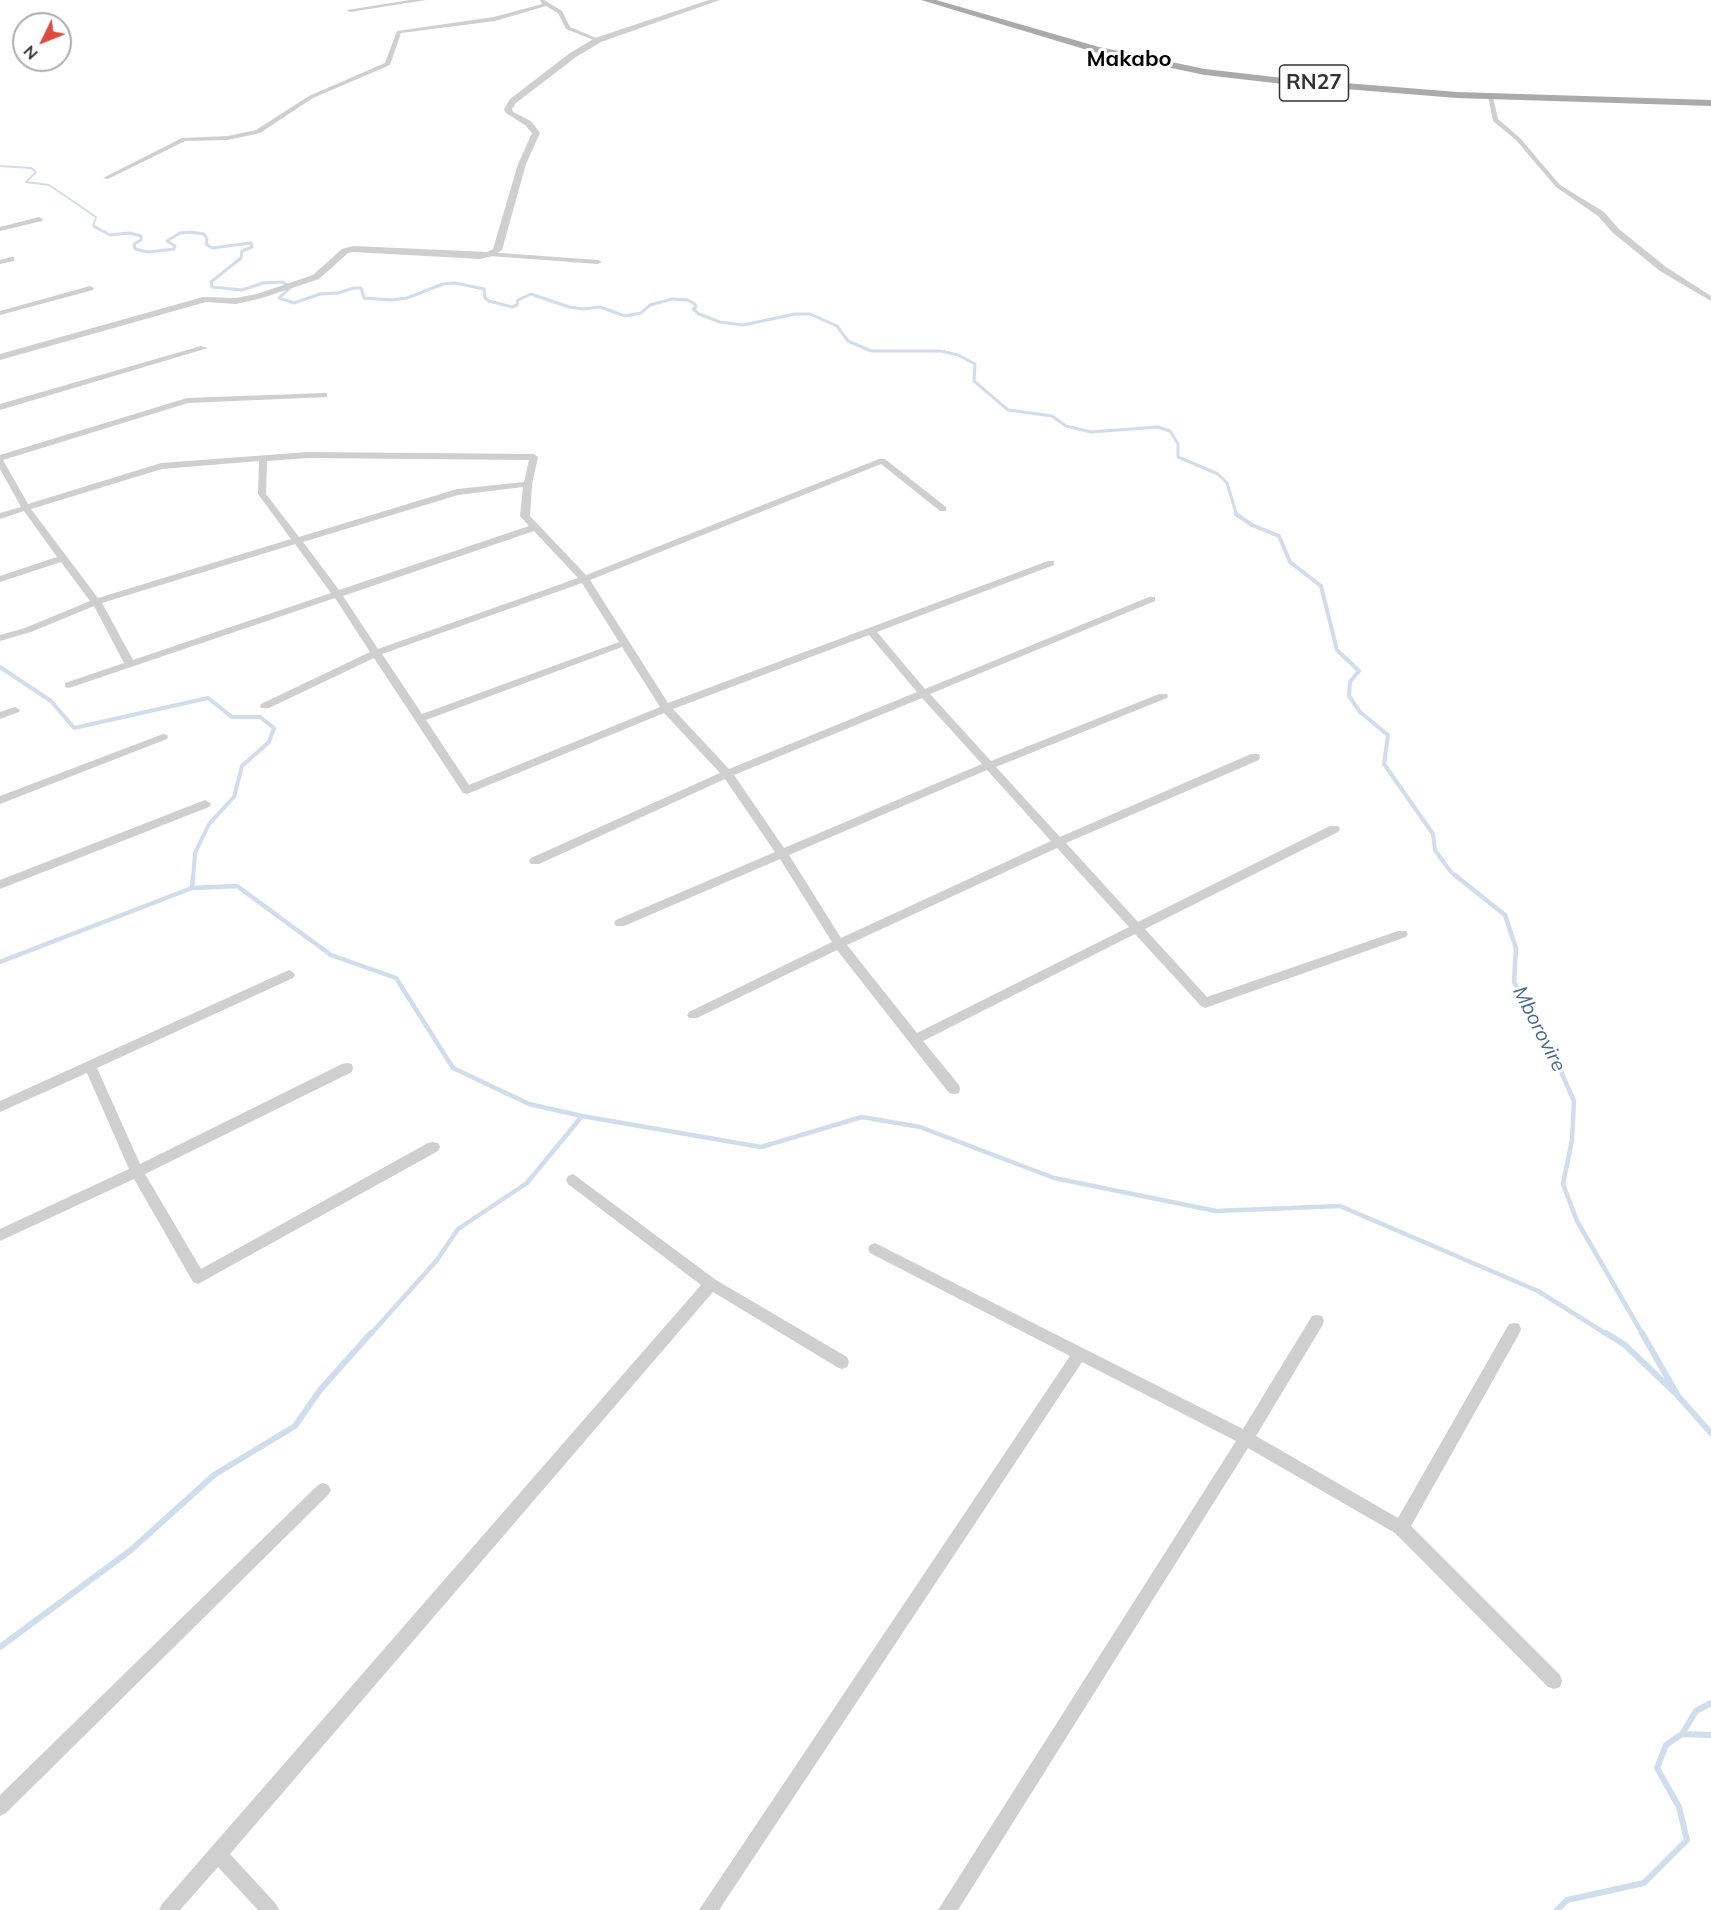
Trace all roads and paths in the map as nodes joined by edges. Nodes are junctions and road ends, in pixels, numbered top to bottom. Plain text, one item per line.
1 (423, 0) edge
2 (716, 0) edge
3 (926, 0) edge
4 (543, 2) edge
5 (350, 10) dead end
6 (598, 40) junction
7 (1490, 97) junction
8 (1711, 103) edge
9 (106, 178) dead end
10 (39, 219) dead end
11 (0, 229) edge
12 (490, 254) junction
13 (11, 259) dead end
14 (0, 262) edge
15 (598, 262) dead end
16 (90, 288) dead end
17 (1711, 299) edge
18 (0, 313) edge
19 (204, 348) dead end
20 (0, 357) edge
21 (324, 395) dead end
22 (0, 407) edge
23 (0, 459) edge
24 (263, 459) junction
25 (528, 484) junction
26 (26, 508) junction
27 (943, 508) dead end
28 (0, 516) edge
29 (536, 527) junction
30 (297, 539) junction
31 (63, 558) junction
32 (1051, 563) dead end
33 (0, 579) edge
34 (584, 579) junction
35 (337, 594) junction
36 (1152, 599) dead end
37 (96, 602) junction
38 (871, 631) junction
39 (0, 638) edge
40 (625, 643) junction
41 (376, 653) junction
42 (130, 664) junction
43 (69, 685) dead end
44 (923, 693) junction
45 (1163, 696) dead end
46 (265, 706) dead end
47 (666, 708) junction
48 (15, 710) dead end
49 (0, 716) edge
50 (420, 720) junction
51 (163, 738) dead end
52 (1255, 757) dead end
53 (990, 765) junction
54 (727, 774) junction
55 (0, 800) edge
56 (205, 804) dead end
57 (1334, 829) dead end
58 (1059, 842) junction
59 (783, 855) junction
60 (535, 861) dead end
61 (0, 885) edge
62 (620, 923) dead end
63 (1136, 927) junction
64 (1402, 934) dead end
65 (839, 944) junction
66 (289, 975) dead end
67 (693, 1015) dead end
68 (914, 1040) junction
69 (90, 1066) junction
70 (347, 1068) dead end
71 (954, 1089) dead end
72 (0, 1107) edge
73 (433, 1147) dead end
74 (137, 1172) junction
75 (573, 1180) dead end
76 (0, 1235) edge
77 (875, 1249) dead end
78 (711, 1284) junction
79 (1317, 1321) dead end
80 (1514, 1329) dead end
81 (1080, 1353) junction
82 (842, 1362) dead end
83 (1246, 1438) junction
84 (323, 1490) dead end
85 (1401, 1528) junction
86 (1554, 1681) dead end
87 (0, 1807) edge
88 (218, 1854) junction
89 (168, 1910) edge
90 (270, 1910) edge
91 (708, 1910) edge
92 (947, 1910) edge

1 - 5 street
2 - 6 street
3 - 7 main road, RN27
4 - 6 street
4 - 9 street
6 - 12 street
7 - 8 main road, RN27
7 - 17 street
10 - 11 street
12 - 15 street
12 - 20 street
13 - 14 street
16 - 18 street
19 - 22 street
21 - 23 street
23 - 26 street
24 - 25 street
24 - 26 street
24 - 30 street
25 - 29 street
25 - 30 street
26 - 28 street
26 - 31 street
27 - 34 street
29 - 34 street
29 - 35 street
30 - 35 street
30 - 37 street
31 - 33 street
31 - 37 street
32 - 38 street
34 - 40 street
34 - 41 street
35 - 41 street
35 - 42 street
36 - 44 street
37 - 39 street
37 - 42 street
38 - 44 street
38 - 47 street
40 - 47 street
40 - 50 street
41 - 46 street
41 - 50 street
42 - 43 street
44 - 53 street
44 - 54 street
45 - 53 street
47 - 50 street
47 - 54 street
48 - 49 street
51 - 55 street
52 - 58 street
53 - 58 street
53 - 59 street
54 - 59 street
54 - 60 street
56 - 61 street
57 - 63 street
58 - 63 street
58 - 65 street
59 - 62 street
59 - 65 street
63 - 64 street
63 - 68 street
65 - 67 street
65 - 68 street
66 - 69 street
68 - 71 street
69 - 72 street
69 - 74 street
70 - 74 street
73 - 74 street
74 - 76 street
75 - 78 street
77 - 81 street
78 - 82 street
78 - 88 street
79 - 83 street
80 - 85 street
81 - 83 street
81 - 91 street
83 - 85 street
83 - 92 street
84 - 87 street
85 - 86 street
88 - 89 street
88 - 90 street

